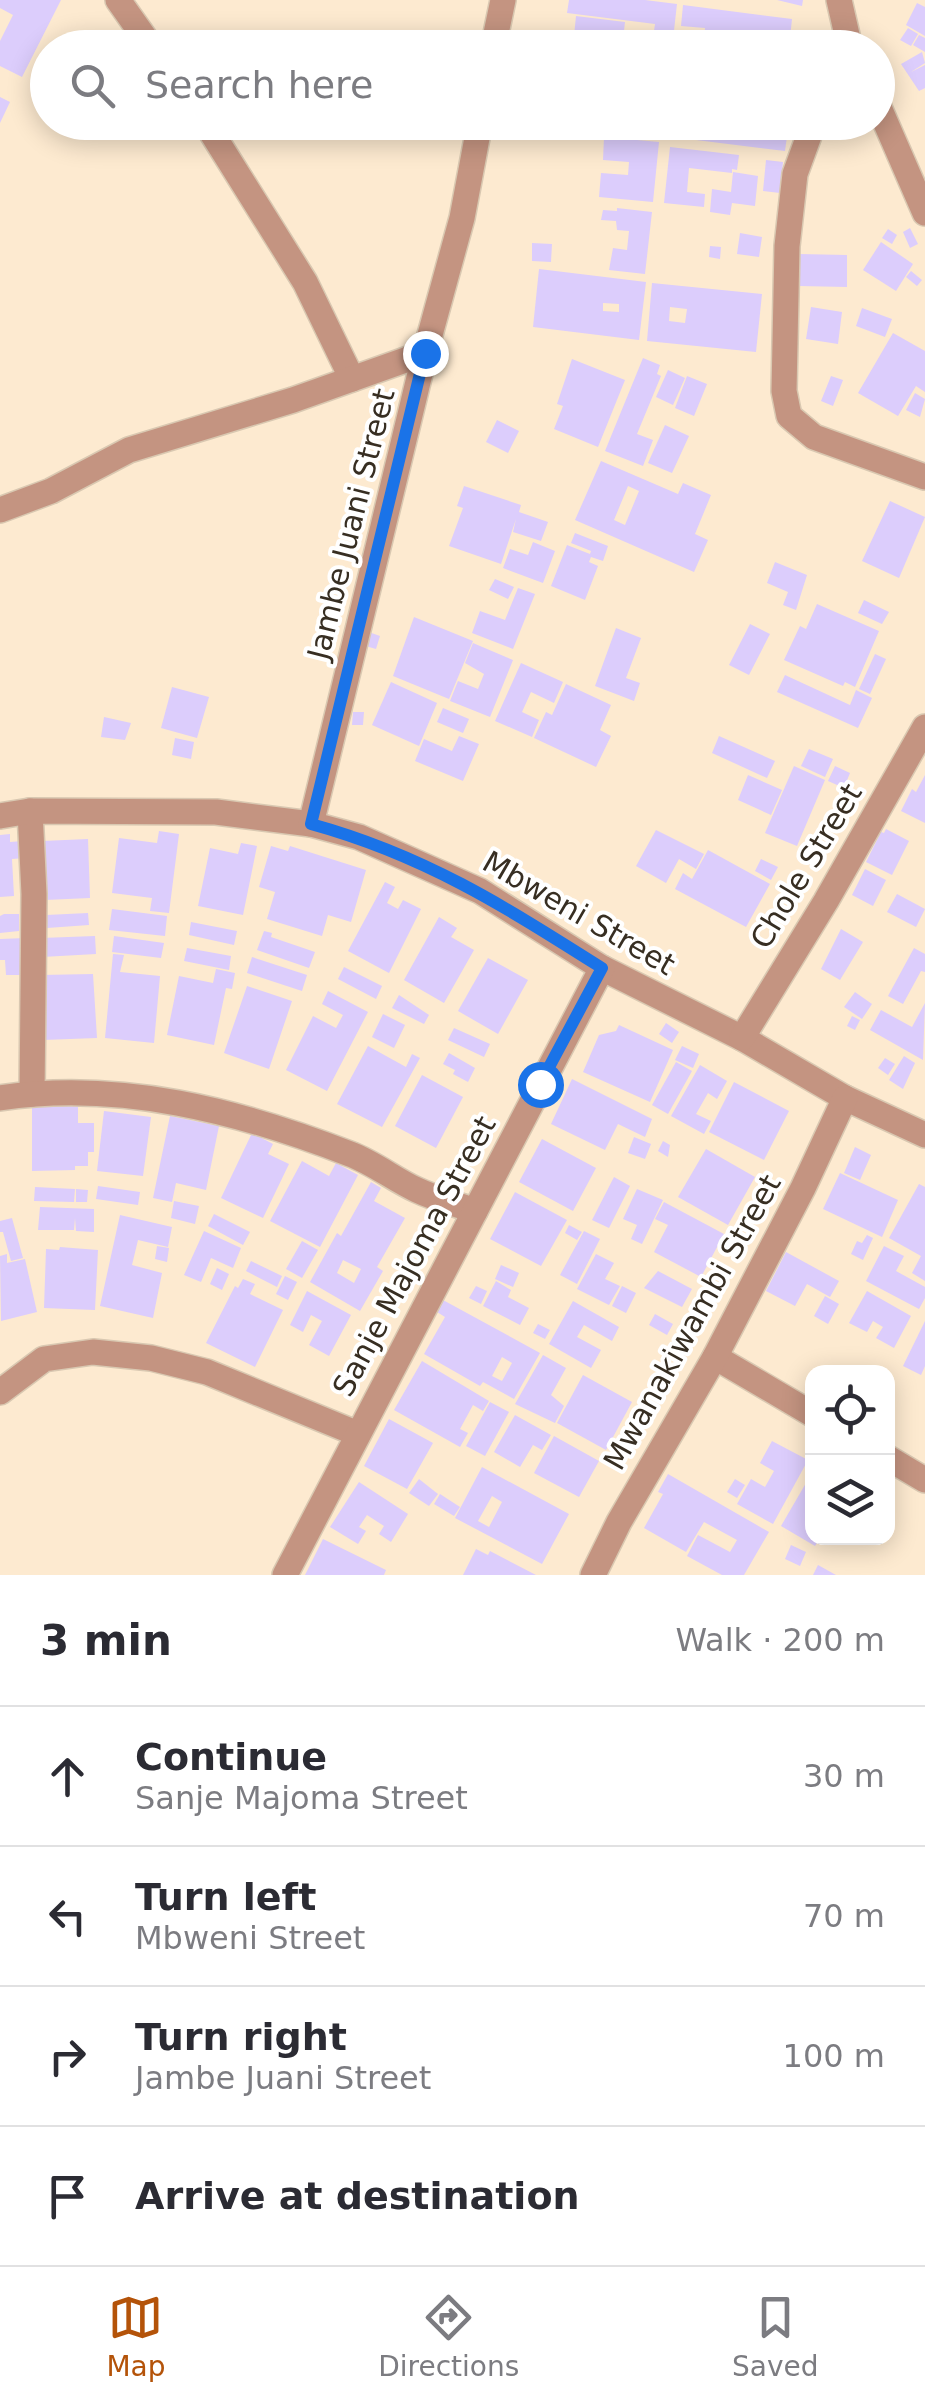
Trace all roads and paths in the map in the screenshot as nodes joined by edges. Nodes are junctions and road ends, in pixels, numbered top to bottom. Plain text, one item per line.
1 (118, 0) edge
2 (503, 0) edge
3 (839, 0) edge
4 (139, 30) edge
5 (497, 30) edge
6 (844, 30) edge
7 (216, 140) edge
8 (477, 140) edge
9 (807, 140) edge
10 (893, 140) edge
11 (925, 212) edge
12 (425, 353) junction
13 (352, 379) junction
14 (925, 477) edge
15 (0, 510) edge
16 (925, 726) edge
17 (30, 811) junction
18 (0, 816) edge
19 (311, 824) junction
20 (602, 968) junction
21 (742, 1038) junction
22 (32, 1094) junction
23 (0, 1098) edge
24 (845, 1098) junction
25 (925, 1135) edge
26 (475, 1211) junction
27 (714, 1357) junction
28 (0, 1392) edge
29 (805, 1410) edge
30 (358, 1434) junction
31 (895, 1462) edge
32 (925, 1480) edge
33 (286, 1575) edge
34 (593, 1575) edge

1 - 4 street
2 - 5 street
3 - 6 street
7 - 13 street
8 - 12 street, Jambe Juani Street
9 - 14 street
10 - 11 street
12 - 13 street
12 - 19 street, Jambe Juani Street
13 - 15 street
16 - 21 street, Chole Street
17 - 18 street, Mbweni Street
17 - 19 street, Mbweni Street
17 - 22 street
19 - 20 street, Mbweni Street
20 - 21 street, Mbweni Street
20 - 26 street, Sanje Majoma Street
21 - 24 street, Mbweni Street
22 - 23 street
22 - 26 street
24 - 25 street, Mbweni Street
24 - 27 street, Mwanakiwambi Street
26 - 30 street, Sanje Majoma Street
27 - 29 street
27 - 34 street, Mwanakiwambi Street
28 - 30 street
30 - 33 street, Sanje Majoma Street
31 - 32 street

